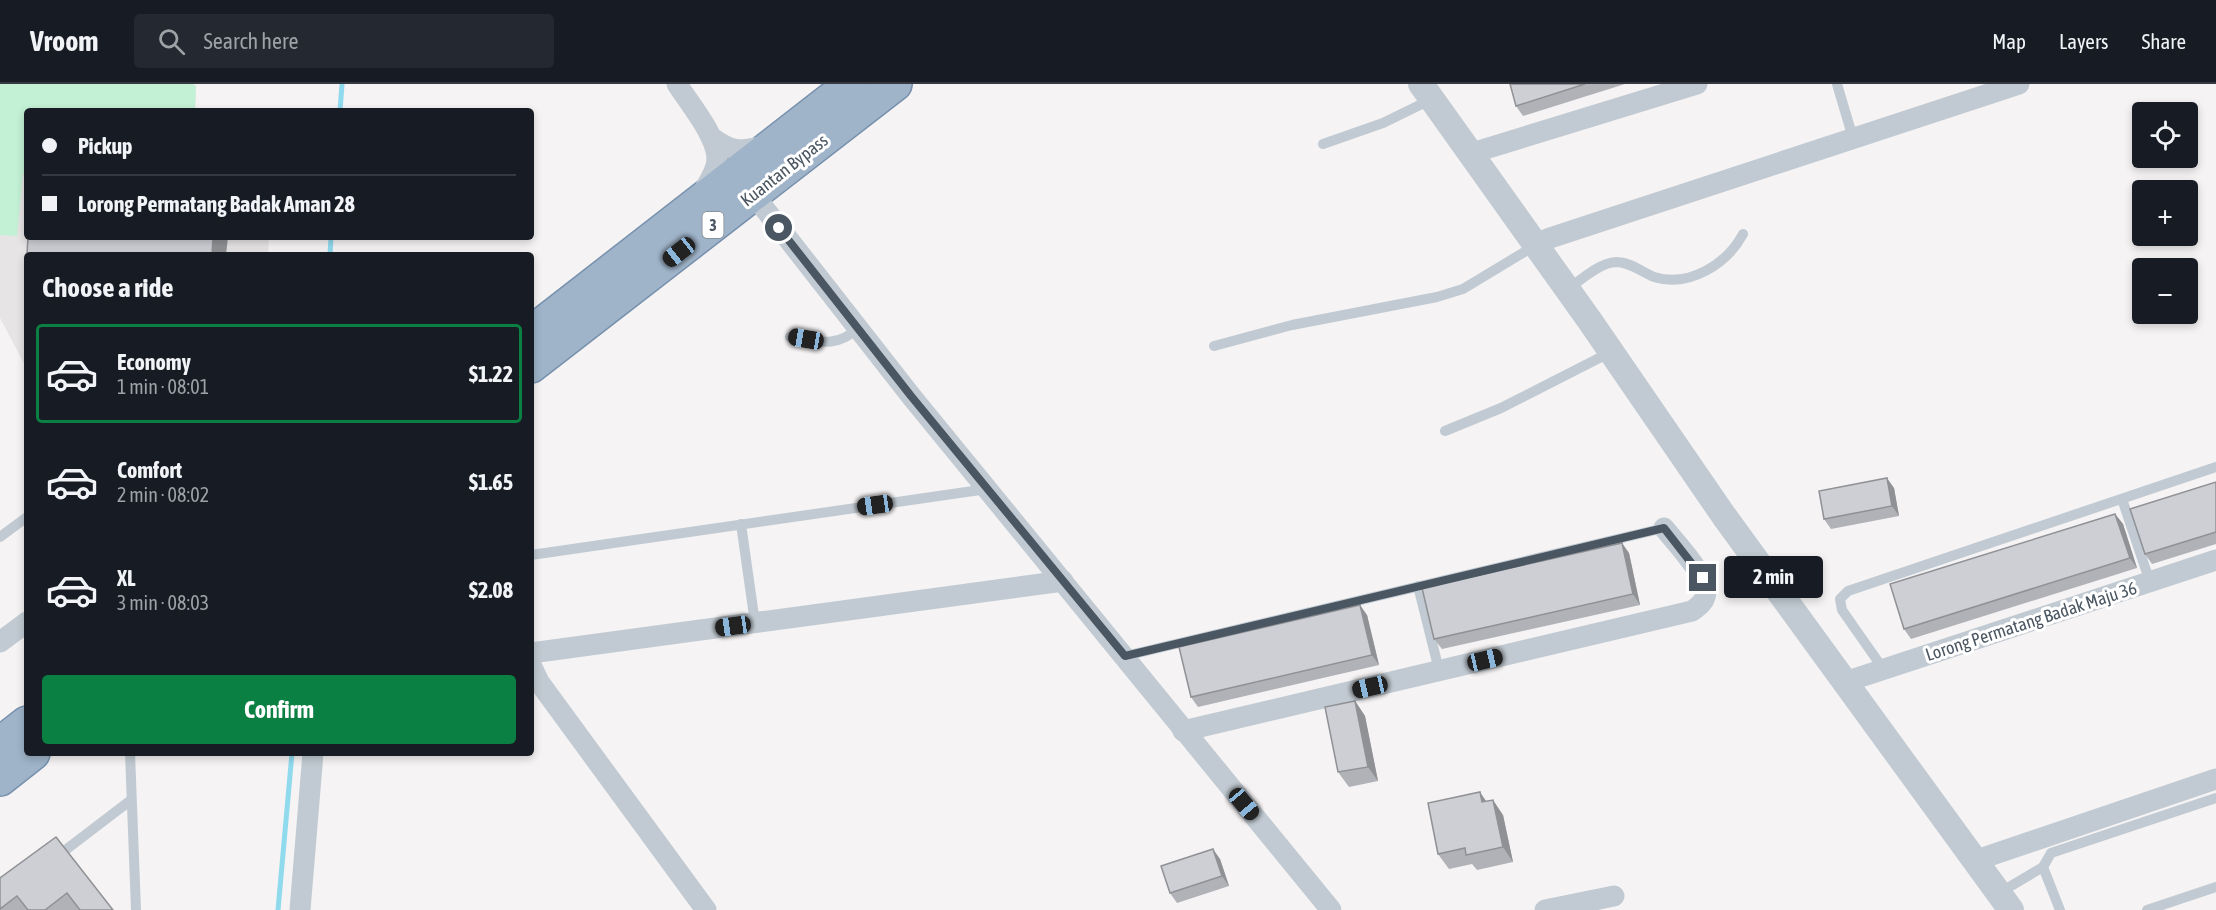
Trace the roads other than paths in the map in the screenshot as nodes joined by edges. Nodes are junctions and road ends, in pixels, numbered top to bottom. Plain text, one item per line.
1 (677, 84) edge
2 (851, 84) edge
3 (895, 84) edge
4 (1697, 84) edge
5 (1837, 84) edge
6 (2019, 84) edge
7 (1422, 94) edge
8 (711, 137) junction
9 (1852, 138) junction
10 (774, 144) junction
11 (1323, 144) dead end
12 (1472, 153) junction
13 (753, 194) junction
14 (696, 205) junction
15 (1743, 234) dead end
16 (1536, 244) junction
17 (1568, 289) junction
18 (858, 328) junction
19 (534, 331) edge
20 (790, 337) dead end
21 (1214, 346) dead end
22 (1611, 352) junction
23 (534, 364) edge
24 (1444, 431) dead end
25 (2216, 467) edge
26 (987, 489) junction
27 (2122, 499) junction
28 (24, 519) edge
29 (741, 524) junction
30 (1664, 528) joint
31 (0, 537) edge
32 (534, 555) edge
33 (2216, 560) edge
34 (1063, 581) junction
35 (2150, 582) junction
36 (1419, 586) junction
37 (755, 623) junction
38 (24, 624) edge
39 (0, 642) edge
40 (534, 653) edge
41 (1125, 656) junction
42 (1439, 670) junction
43 (1884, 670) junction
44 (534, 671) edge
45 (1845, 682) junction
46 (24, 725) edge
47 (1183, 731) junction
48 (0, 744) edge
49 (29, 756) edge
50 (130, 756) edge
51 (313, 756) edge
52 (0, 779) edge
53 (2216, 779) edge
54 (2216, 798) edge
55 (131, 800) junction
56 (1974, 861) junction
57 (47, 864) edge
58 (2043, 867) junction
59 (2216, 887) edge
60 (1614, 896) dead end
61 (2005, 901) edge
62 (136, 910) edge
63 (300, 910) edge
64 (706, 910) edge
65 (1331, 910) edge
66 (1545, 910) edge
67 (2060, 910) edge
68 (2148, 910) edge

1 - 8 street
2 - 10 highway, Kuantan Bypass / 3
3 - 13 highway, Kuantan Bypass / 3
4 - 12 street
5 - 9 lane
6 - 9 street
7 - 11 lane
7 - 12 street
8 - 10 street
8 - 14 street
9 - 16 street
10 - 14 highway, Kuantan Bypass / 3
12 - 16 street
13 - 18 street
13 - 23 highway, Kuantan Bypass / 3
14 - 19 highway, Kuantan Bypass / 3
15 - 17 lane
16 - 17 street
16 - 21 lane
17 - 22 street
18 - 20 lane
18 - 26 street
22 - 24 lane
22 - 45 street
25 - 27 lane
26 - 29 lane
26 - 34 street
27 - 35 lane
27 - 43 lane
28 - 31 lane
29 - 32 lane
29 - 37 lane
30 - 36 lane
30 - 42 street
33 - 35 street, Lorong Permatang Badak Maju 36
34 - 37 street
34 - 41 street
35 - 43 street, Lorong Permatang Badak Maju 36
36 - 41 lane
36 - 42 lane
37 - 40 street
38 - 39 street
41 - 47 street
42 - 47 street
43 - 45 street, Lorong Permatang Badak Maju 36
44 - 64 street
45 - 56 street
46 - 48 highway
47 - 65 street
49 - 52 highway
50 - 55 lane
51 - 63 street
53 - 56 street
54 - 58 lane
55 - 57 lane
55 - 62 lane
56 - 61 street
58 - 61 lane
58 - 67 lane
59 - 68 lane
60 - 66 street

